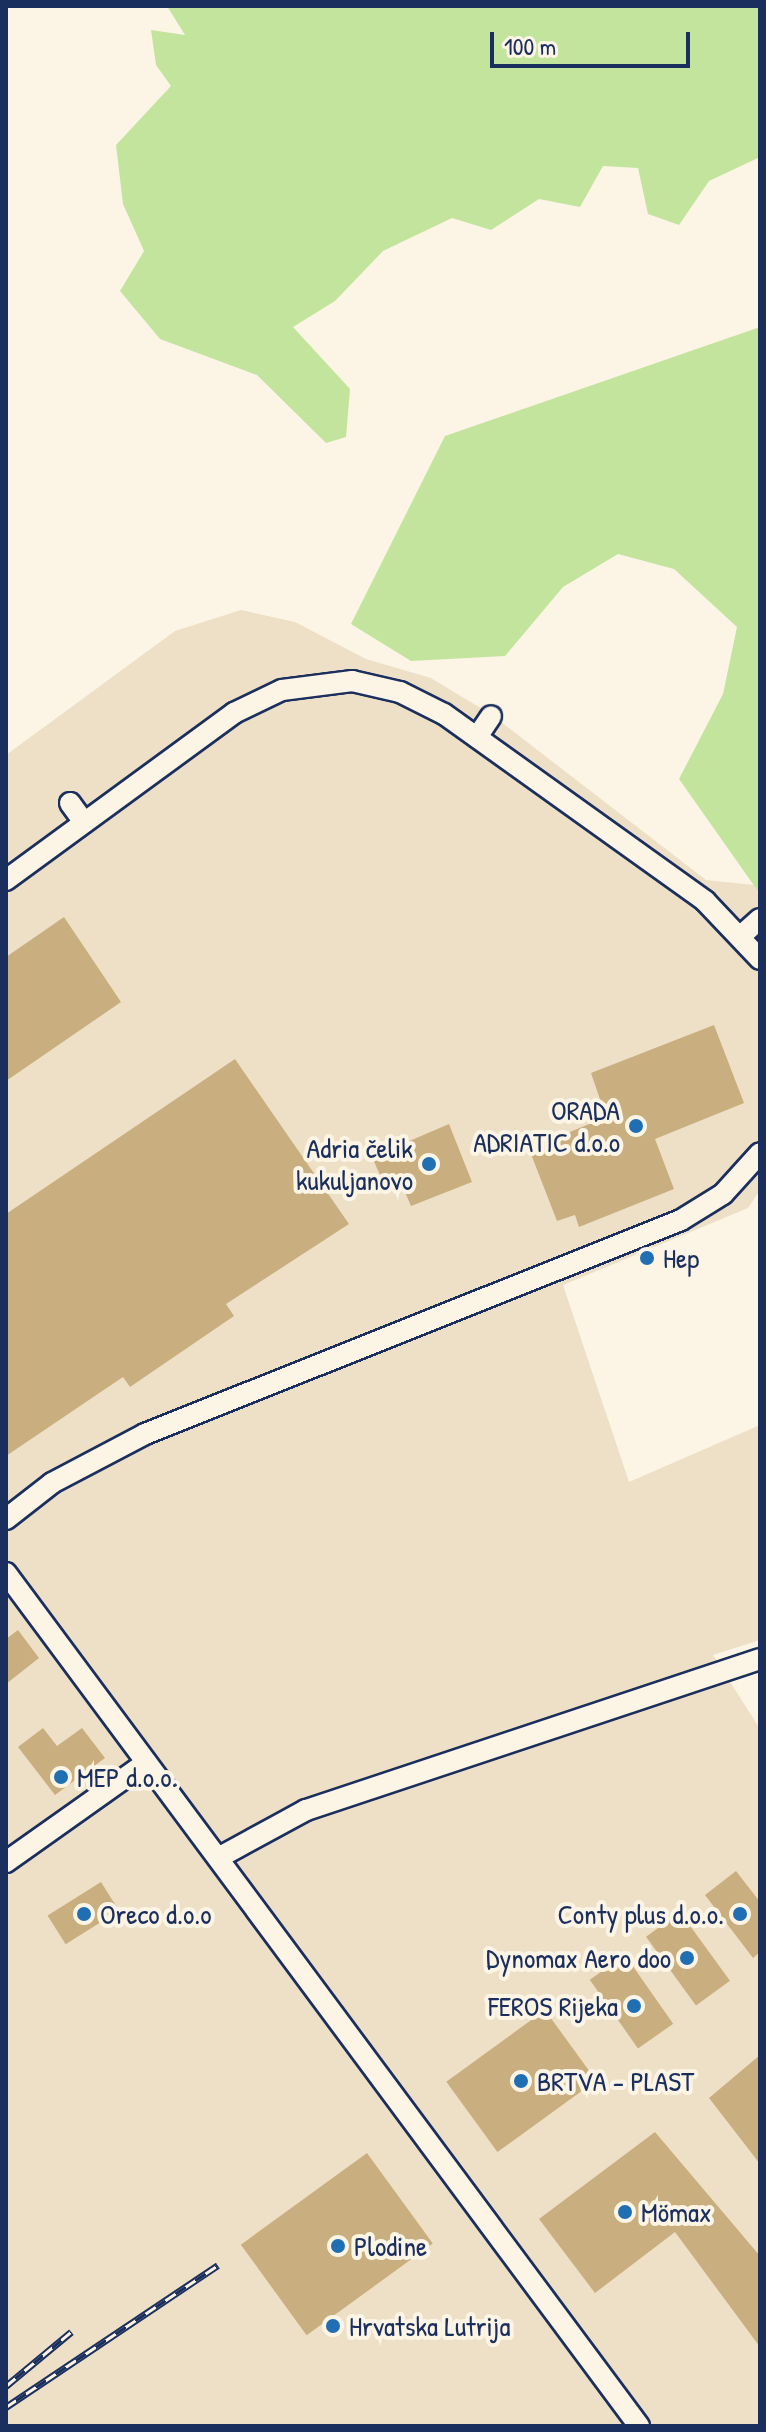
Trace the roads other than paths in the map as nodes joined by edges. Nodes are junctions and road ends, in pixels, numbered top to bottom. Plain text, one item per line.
1 (491, 716) dead end
2 (477, 737) junction
3 (70, 803) dead end
4 (84, 822) junction
5 (6, 880) edge
6 (760, 919) edge
7 (742, 935) junction
8 (760, 959) edge
9 (760, 1153) edge
10 (6, 1519) edge
11 (6, 1573) edge
12 (760, 1659) edge
13 (146, 1763) junction
14 (218, 1858) junction
15 (6, 1862) edge
16 (639, 2426) edge

1 - 2 street
2 - 4 street
2 - 7 street
3 - 4 street
4 - 5 street
6 - 7 street
7 - 8 street
9 - 10 street
11 - 13 street
12 - 14 street
13 - 14 street
13 - 15 street
14 - 16 street

